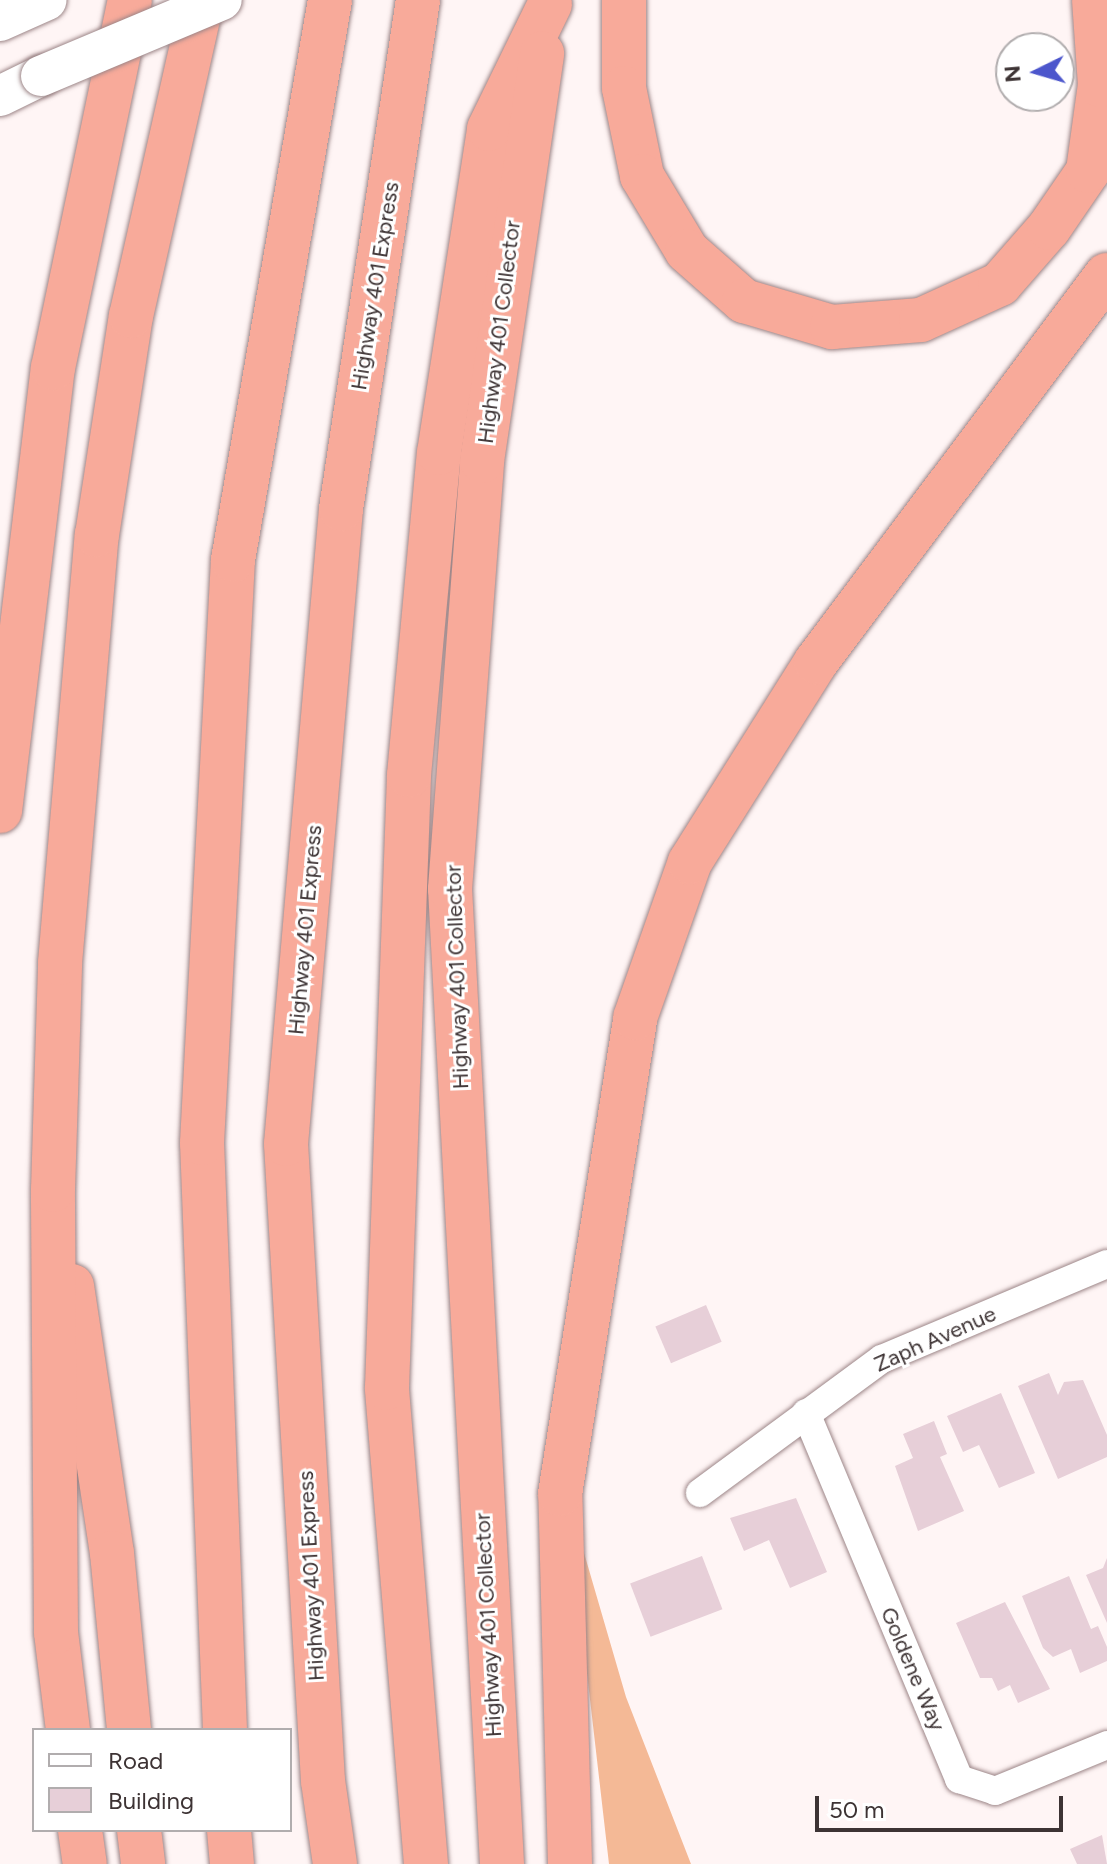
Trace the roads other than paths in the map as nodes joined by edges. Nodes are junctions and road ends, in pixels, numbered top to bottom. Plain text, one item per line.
1 (47, 0) edge
2 (130, 0) edge
3 (202, 0) edge
4 (222, 0) edge
5 (330, 0) edge
6 (418, 0) edge
7 (624, 0) edge
8 (1094, 0) edge
9 (550, 2) edge
10 (0, 21) edge
11 (0, 96) edge
12 (1107, 275) edge
13 (0, 811) edge
14 (53, 1190) junction
15 (1107, 1264) edge
16 (806, 1413) junction
17 (700, 1493) dead end
18 (68, 1728) edge
19 (129, 1728) edge
20 (225, 1728) edge
21 (1107, 1745) edge
22 (80, 1832) edge
23 (139, 1832) edge
24 (229, 1832) edge
25 (85, 1864) edge
26 (143, 1864) edge
27 (232, 1864) edge
28 (335, 1864) edge
29 (426, 1864) edge
30 (502, 1864) edge
31 (570, 1864) edge

1 - 10 main road
2 - 13 highway
3 - 14 highway
4 - 11 main road, bridge
5 - 20 highway
6 - 28 highway, Highway 401 Express
7 - 8 highway
9 - 29 highway
9 - 30 highway, Highway 401 Collector
12 - 31 highway
14 - 18 highway
14 - 19 highway
15 - 16 street, Zaph Avenue
16 - 17 street, Zaph Avenue
16 - 21 street, Goldene Way
22 - 25 highway
23 - 26 highway
24 - 27 highway

